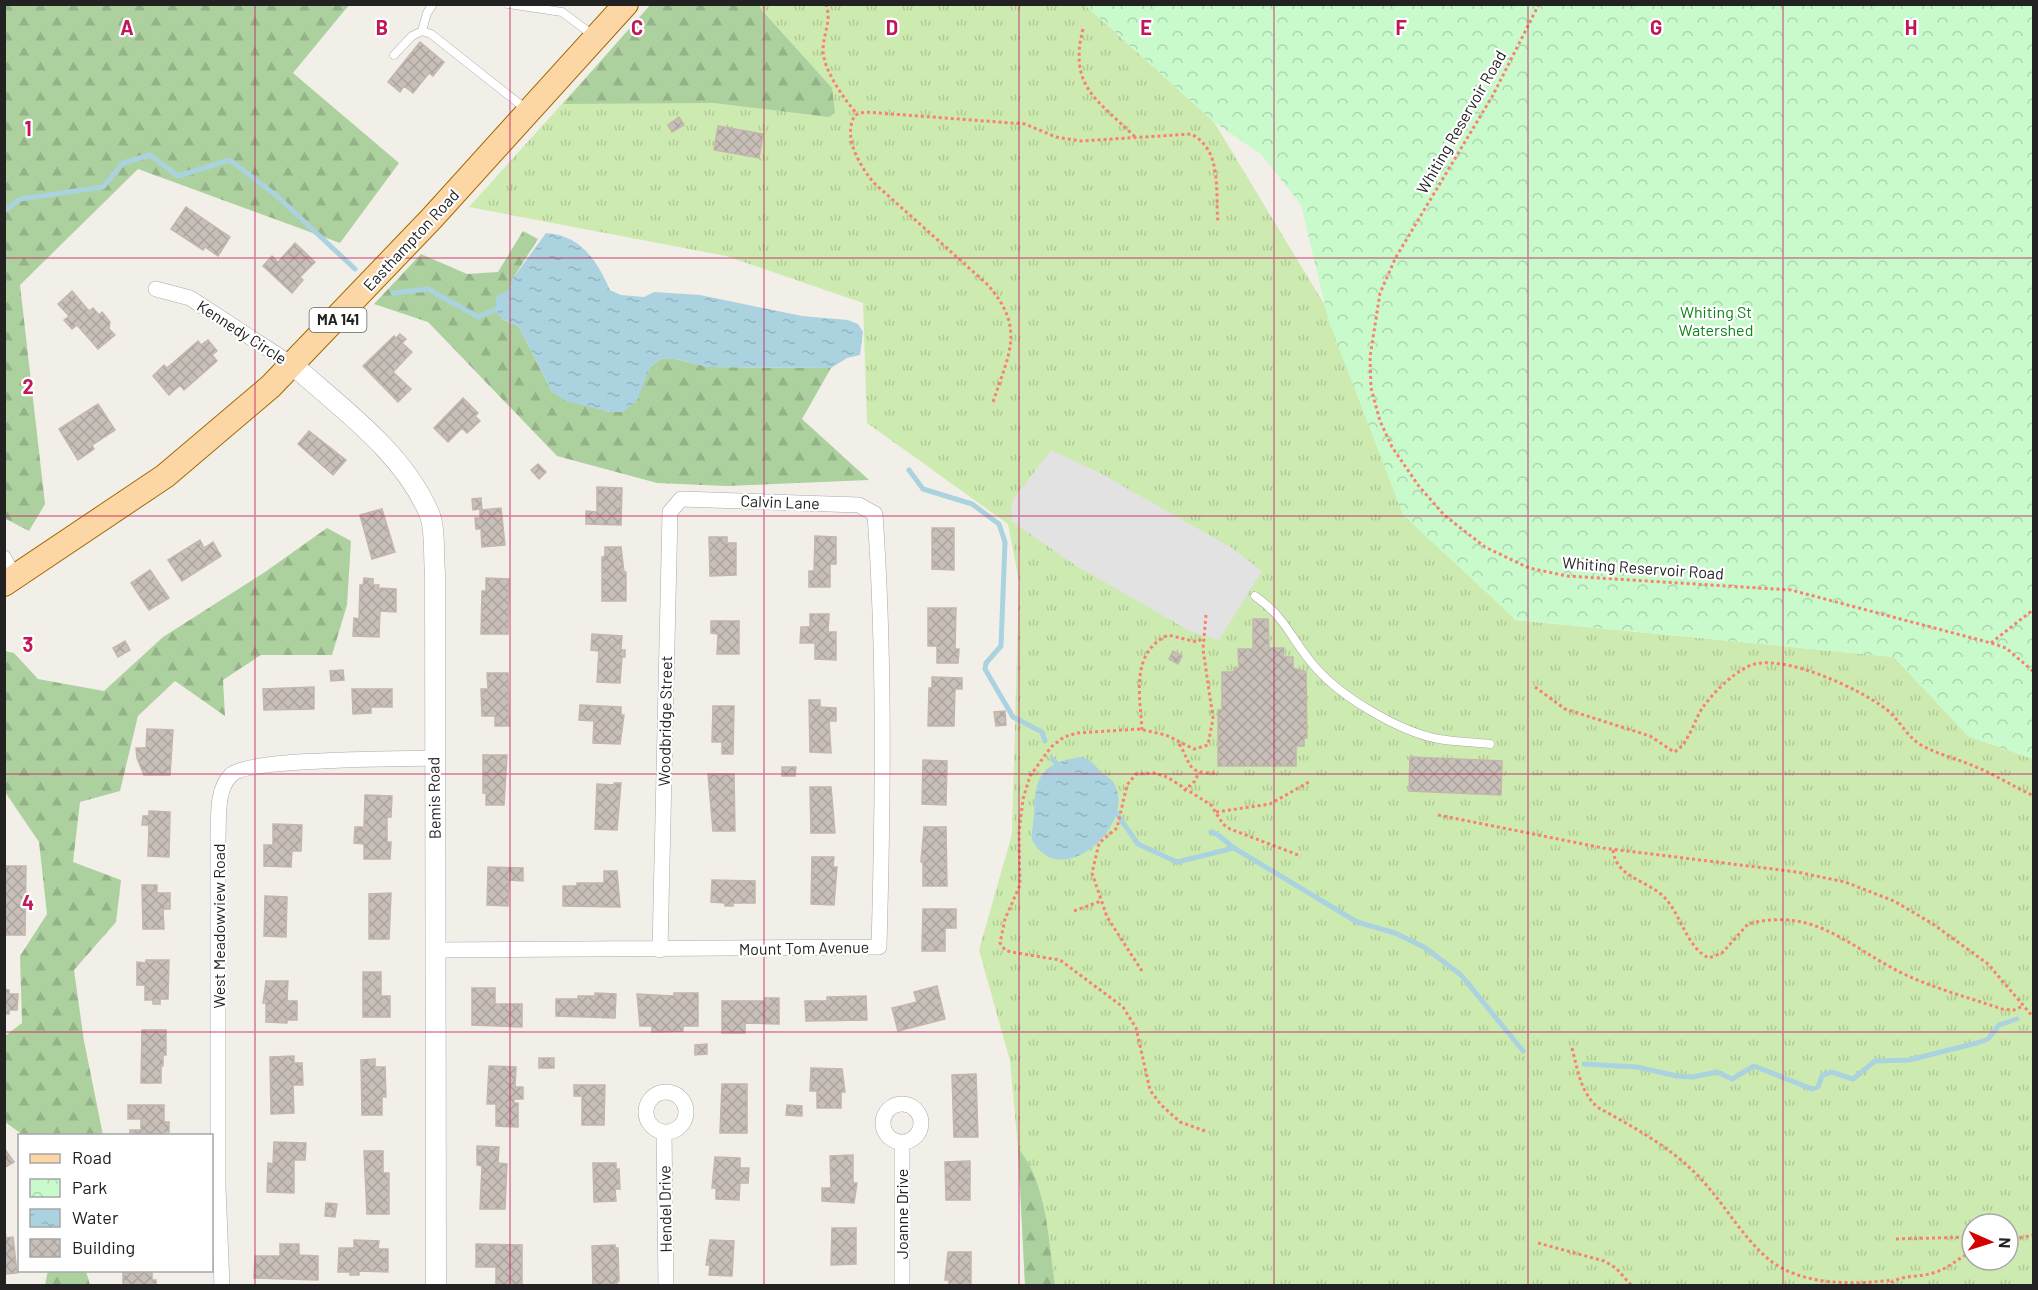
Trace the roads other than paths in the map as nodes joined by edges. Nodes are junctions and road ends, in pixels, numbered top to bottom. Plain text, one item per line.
1 (433, 4) edge
2 (508, 4) edge
3 (626, 4) edge
4 (422, 31) junction
5 (596, 37) junction
6 (394, 55) dead end
7 (530, 112) junction
8 (156, 289) dead end
9 (293, 365) junction
10 (684, 500) joint
11 (873, 513) joint
12 (8, 573) edge
13 (1255, 596) dead end
14 (1490, 744) dead end
15 (433, 758) junction
16 (437, 950) junction
17 (660, 950) junction
18 (664, 1132) dead end
19 (902, 1142) dead end
20 (222, 1286) edge
21 (436, 1286) edge
22 (666, 1286) edge
23 (902, 1286) edge

1 - 4 lane
2 - 5 lane
3 - 5 main road, Easthampton Road / MA 141
4 - 6 lane
4 - 7 lane
5 - 7 main road, Easthampton Road / MA 141
7 - 9 main road, Easthampton Road / MA 141
8 - 9 street, Kennedy Circle
9 - 12 main road, Easthampton Road / MA 141
9 - 15 street, Bemis Road
10 - 11 street, Calvin Lane
10 - 17 street, Woodbridge Street
11 - 17 street, Mount Tom Avenue
13 - 14 lane
15 - 16 street, Bemis Road
15 - 20 street, West Meadowview Road
16 - 17 street, Mount Tom Avenue
16 - 21 street, Bemis Road
18 - 22 street, Hendel Drive
19 - 23 street, Joanne Drive

